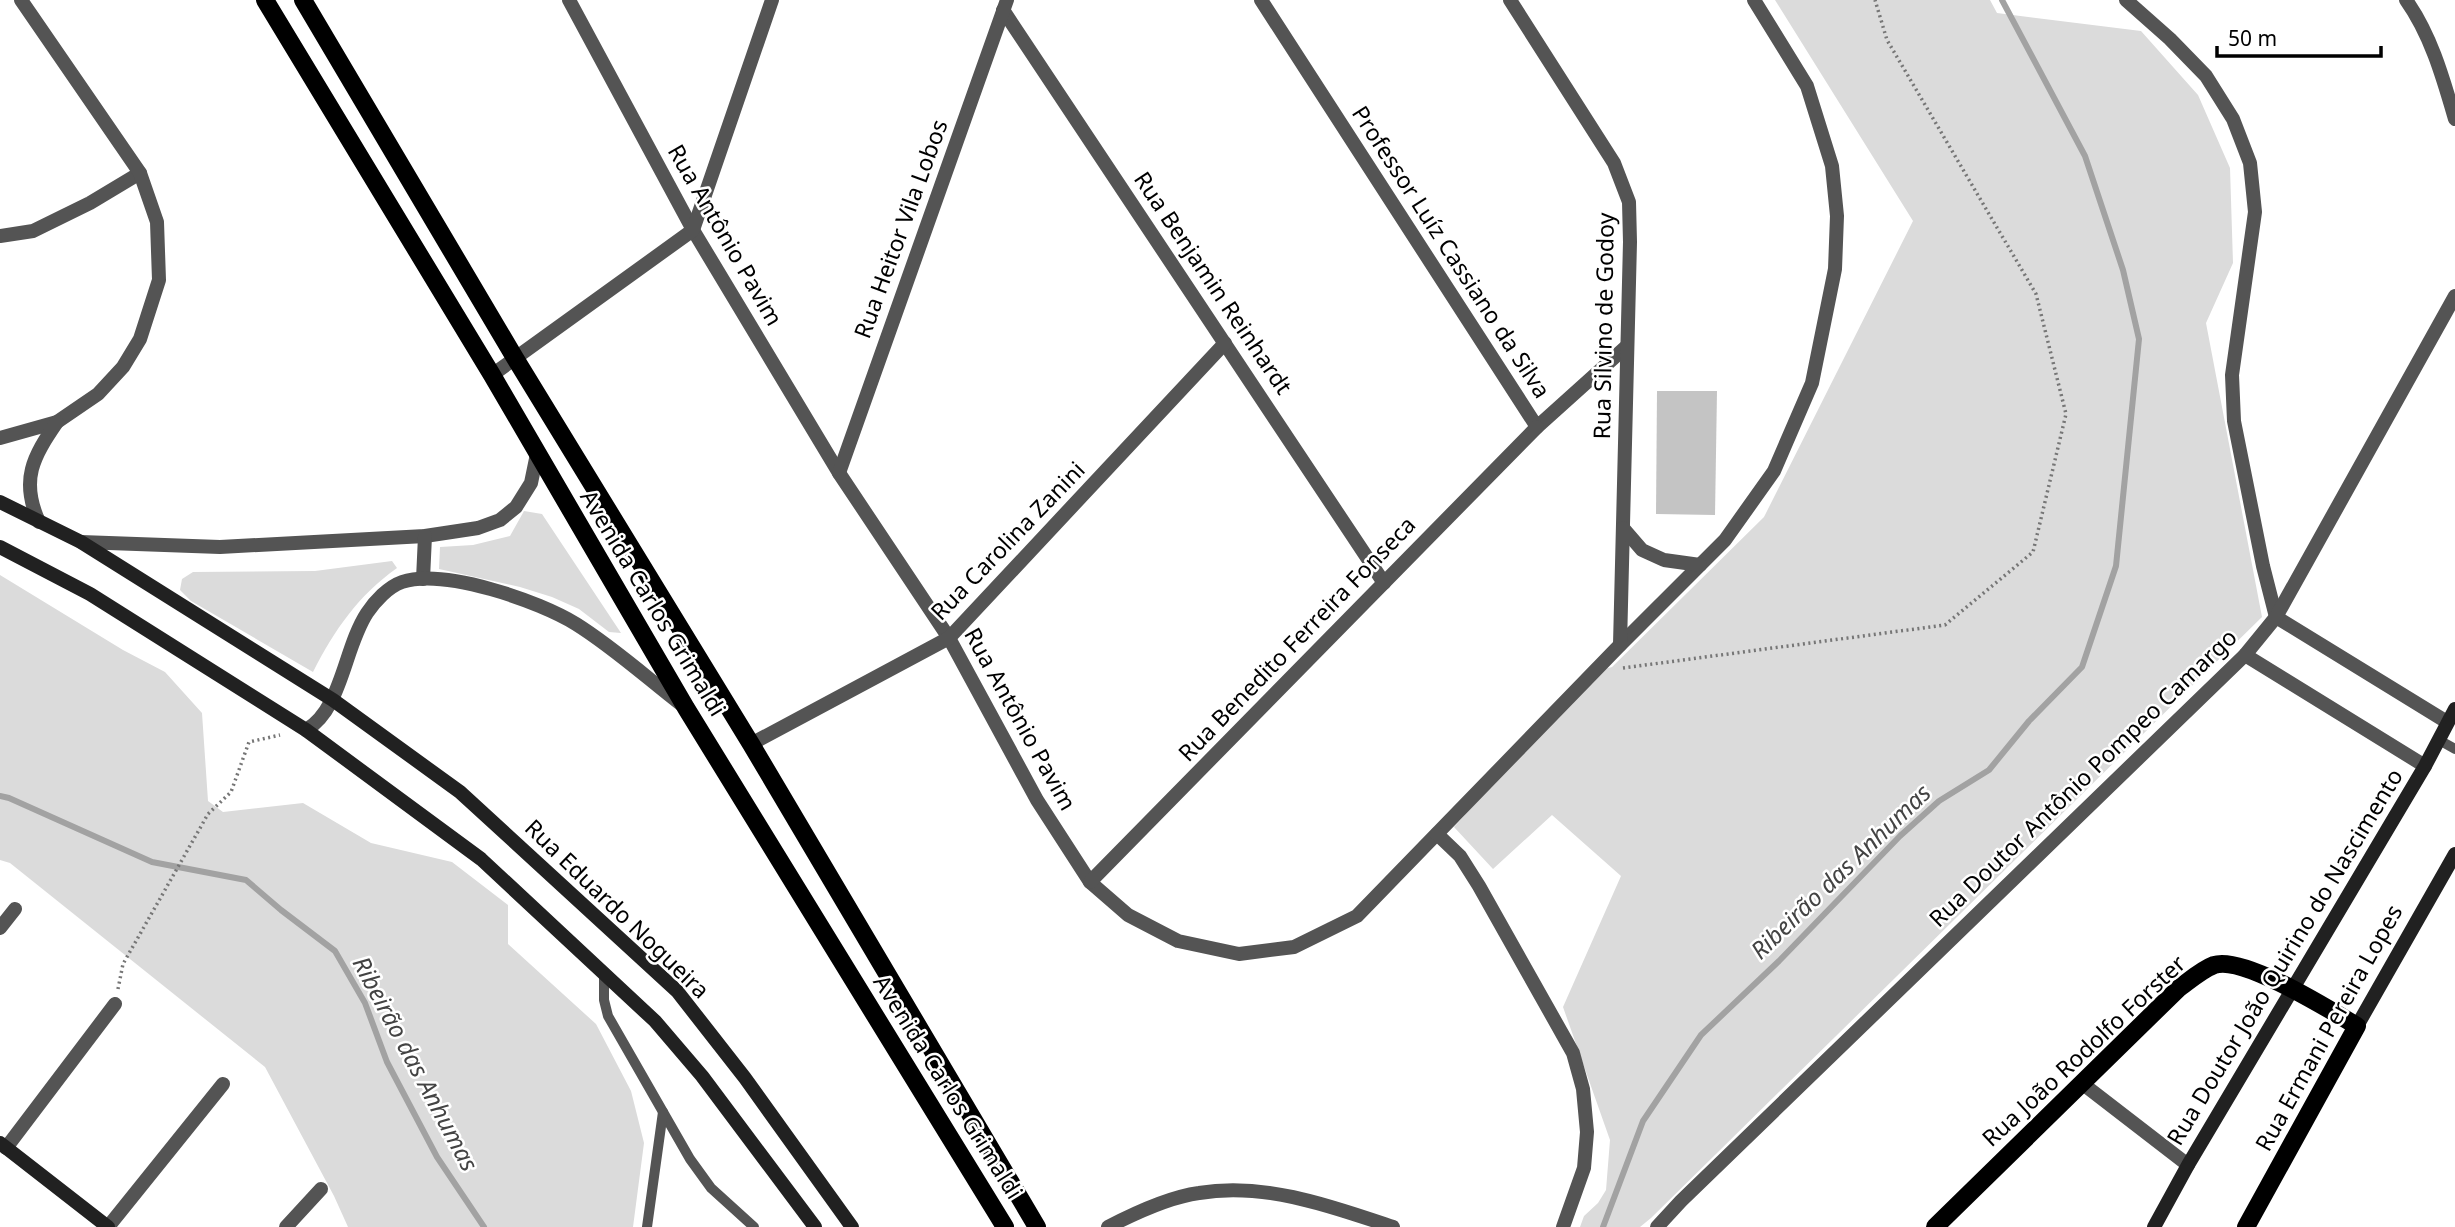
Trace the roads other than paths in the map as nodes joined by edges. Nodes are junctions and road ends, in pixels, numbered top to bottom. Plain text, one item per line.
1 (21, 0) edge
2 (265, 0) edge
3 (303, 0) edge
4 (569, 0) edge
5 (772, 0) edge
6 (1261, 0) edge
7 (1510, 0) edge
8 (1754, 0) edge
9 (2126, 0) edge
10 (2406, 0) edge
11 (1005, 5) edge
12 (2455, 119) edge
13 (140, 173) junction
14 (694, 230) junction
15 (0, 236) edge
16 (2455, 296) edge
17 (1225, 343) junction
18 (1627, 346) junction
19 (515, 358) junction
20 (492, 375) junction
21 (57, 422) junction
22 (1536, 427) junction
23 (0, 438) edge
24 (537, 454) junction
25 (839, 473) junction
26 (0, 502) edge
27 (39, 522) junction
28 (1623, 528) junction
29 (425, 536) junction
30 (81, 542) junction
31 (0, 547) edge
32 (1700, 565) junction
33 (423, 579) junction
34 (1384, 583) junction
35 (2276, 617) junction
36 (949, 638) junction
37 (1620, 645) junction
38 (2245, 655) junction
39 (333, 700) junction
40 (686, 708) junction
41 (2455, 709) edge
42 (2447, 722) junction
43 (306, 730) junction
44 (2439, 740) junction
45 (751, 744) junction
46 (2455, 749) edge
47 (2425, 766) junction
48 (1437, 834) junction
49 (2455, 854) edge
50 (1090, 882) junction
51 (15, 909) dead end
52 (0, 928) edge
53 (604, 974) junction
54 (2293, 989) junction
55 (115, 1004) road end
56 (2357, 1026) junction
57 (223, 1084) dead end
58 (2083, 1084) junction
59 (663, 1112) junction
60 (3, 1146) edge
61 (2188, 1165) junction
62 (321, 1189) dead end
63 (108, 1227) edge
64 (286, 1227) edge
65 (647, 1227) edge
66 (754, 1227) edge
67 (816, 1227) edge
68 (852, 1227) edge
69 (1005, 1227) edge
70 (1037, 1227) edge
71 (1108, 1227) edge
72 (1393, 1227) edge
73 (1563, 1227) edge
74 (1657, 1227) edge
75 (1935, 1227) edge
76 (2154, 1227) edge
77 (2246, 1227) edge

1 - 13 street
2 - 20 main road, Avenida Carlos Grimaldi
3 - 19 main road, Avenida Carlos Grimaldi
4 - 14 street, Rua Antônio Pavim
5 - 14 street
6 - 22 street, Professor Luíz Cassiano da Silva
7 - 18 street, Rua Silvino de Godoy
8 - 32 street, Rua Antônio Pavim
9 - 35 street
10 - 12 street
11 - 17 street, Rua Benjamin Reinhardt
11 - 25 street, Rua Heitor Vila Lobos
13 - 15 street
13 - 21 street
14 - 19 street
14 - 25 street, Rua Antônio Pavim
16 - 35 street, Rua Doutor Antônio Pompeo Camargo
17 - 34 street, Rua Benjamin Reinhardt
17 - 36 street, Rua Carolina Zanini
18 - 22 street, Professor Luíz Cassiano da Silva
18 - 28 street, Rua Silvino de Godoy
19 - 20 street
19 - 45 main road, Avenida Carlos Grimaldi
20 - 24 main road, Avenida Carlos Grimaldi
21 - 23 street
21 - 27 street
22 - 34 street, Rua Benedito Ferreira Fonseca
24 - 29 street
24 - 40 main road, Avenida Carlos Grimaldi
25 - 36 street, Rua Antônio Pavim
26 - 27 main road, Rua Eduardo Nogueira
27 - 30 main road, Rua Eduardo Nogueira
28 - 32 street
28 - 37 street, Rua Silvino de Godoy
29 - 30 street
29 - 33 street
30 - 39 main road, Rua Eduardo Nogueira
31 - 43 main road
32 - 37 street, Rua Antônio Pavim
33 - 39 street
33 - 40 street
34 - 50 street, Rua Benedito Ferreira Fonseca
35 - 38 street, Rua Doutor Antônio Pompeo Camargo
35 - 42 street
36 - 45 street, Rua Carolina Zanini
36 - 50 street, Rua Antônio Pavim
37 - 48 street, Rua Antônio Pavim
38 - 47 street
38 - 74 street, Rua Doutor Antônio Pompeo Camargo
39 - 43 street
39 - 68 main road, Rua Eduardo Nogueira
40 - 69 main road, Avenida Carlos Grimaldi
41 - 42 main road, Rua Doutor João Quirino do Nascimento
42 - 44 main road, Rua Doutor João Quirino do Nascimento
43 - 53 main road
44 - 46 lane
44 - 47 main road, Rua Doutor João Quirino do Nascimento
45 - 70 main road, Avenida Carlos Grimaldi
47 - 54 main road, Rua Doutor João Quirino do Nascimento
48 - 50 street, Rua Antônio Pavim
48 - 73 street
49 - 56 main road, Rua Ermani Pereira Lopes
51 - 52 street
53 - 59 lane
53 - 67 main road
54 - 56 main road, Rua João Rodolfo Forster
54 - 58 main road, Rua João Rodolfo Forster
54 - 61 main road, Rua Doutor João Quirino do Nascimento
55 - 60 street
56 - 77 main road, Rua Ermani Pereira Lopes
57 - 63 street
58 - 61 street
58 - 75 main road, Rua João Rodolfo Forster
59 - 65 lane
59 - 66 lane
60 - 63 main road
61 - 76 main road, Rua Doutor João Quirino do Nascimento
62 - 64 street
71 - 72 street

